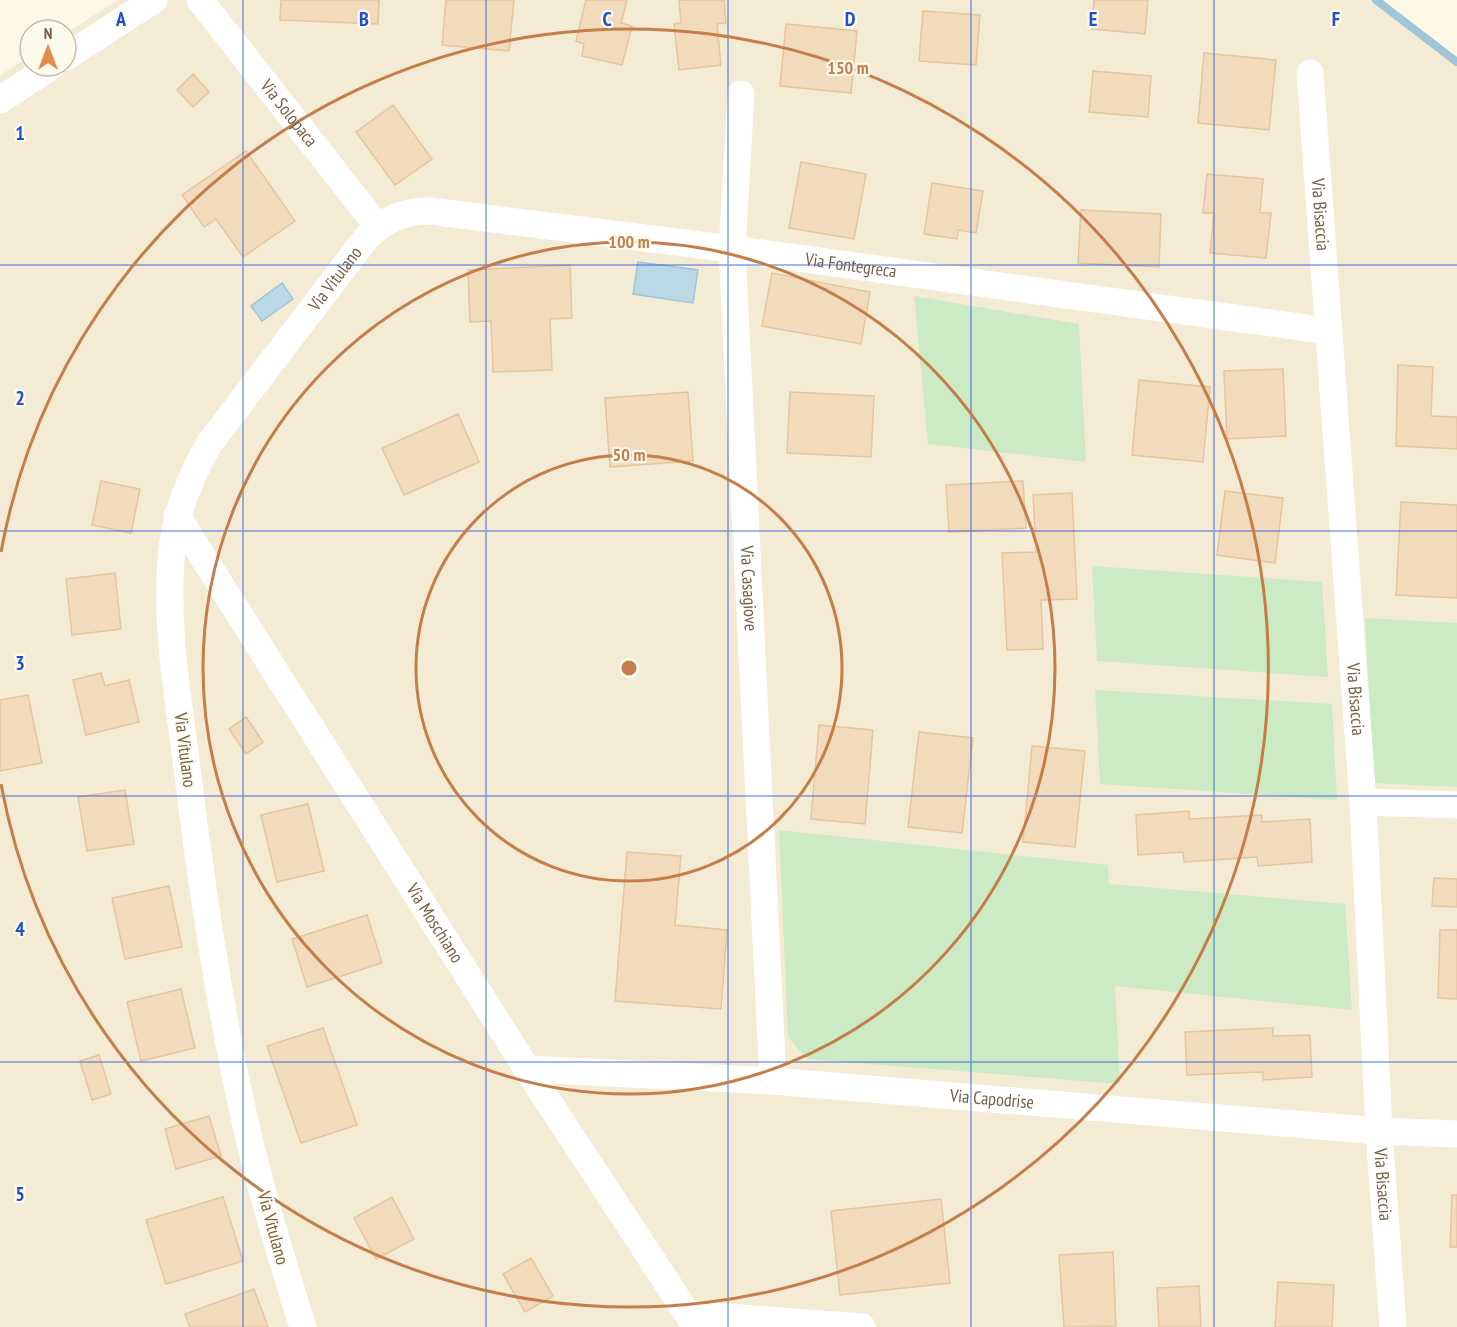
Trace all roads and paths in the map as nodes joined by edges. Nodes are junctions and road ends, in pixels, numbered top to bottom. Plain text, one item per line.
1 (154, 0) edge
2 (200, 0) edge
3 (78, 49) edge
4 (1310, 73) dead end
5 (33, 78) edge
6 (741, 94) dead end
7 (0, 99) edge
8 (378, 227) junction
9 (732, 249) junction
10 (1329, 331) junction
11 (177, 516) junction
12 (1363, 802) junction
13 (1457, 805) edge
14 (527, 1069) junction
15 (773, 1081) junction
16 (1379, 1131) junction
17 (1457, 1134) edge
18 (692, 1320) edge
19 (303, 1327) edge
20 (862, 1327) edge
21 (1393, 1327) edge

1 - 3 street
2 - 8 street, Via Solopaca
4 - 10 street, Via Bisaccia
5 - 7 street
6 - 9 street, Via Casagiove
8 - 9 street, Via Fontegreca
8 - 11 street, Via Vitulano
9 - 10 street, Via Fontegreca
9 - 15 street, Via Casagiove
10 - 12 street, Via Bisaccia
11 - 14 street, Via Moschiano
11 - 19 street, Via Vitulano
12 - 13 street
12 - 16 street, Via Bisaccia
14 - 15 street, Via Capodrise
14 - 18 street, Via Moschiano
15 - 16 street, Via Capodrise
16 - 17 street, Via Capodrise
16 - 21 street, Via Bisaccia
18 - 20 street

